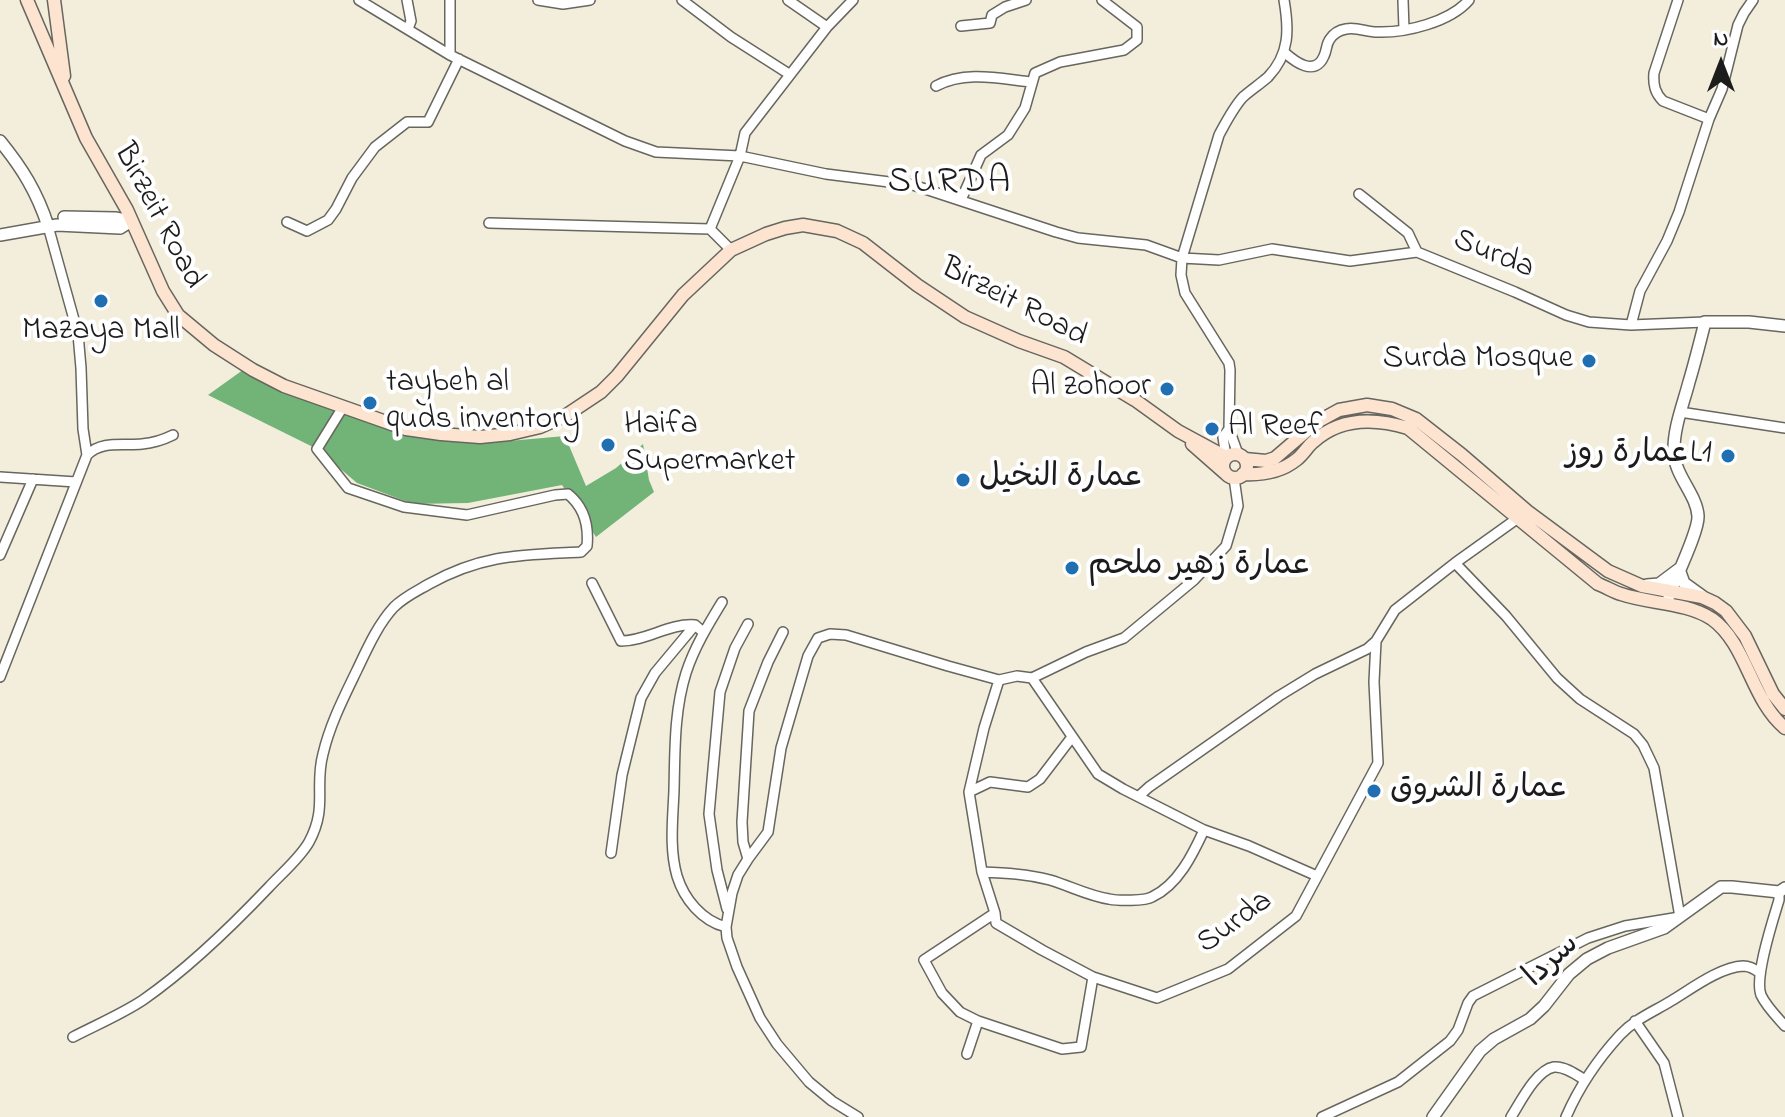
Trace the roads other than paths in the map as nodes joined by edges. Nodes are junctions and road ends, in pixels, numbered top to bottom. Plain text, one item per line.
1 (27, 0) edge
2 (54, 0) edge
3 (359, 0) edge
4 (407, 0) edge
5 (450, 0) edge
6 (538, 0) edge
7 (590, 0) edge
8 (682, 0) edge
9 (788, 0) edge
10 (853, 0) edge
11 (1026, 0) edge
12 (1102, 0) edge
13 (1284, 0) edge
14 (1403, 0) edge
15 (1469, 0) edge
16 (1678, 0) edge
17 (1753, 0) edge
18 (961, 26) dead end
19 (827, 27) junction
20 (408, 29) junction
21 (1404, 29) junction
22 (1284, 52) junction
23 (455, 57) junction
24 (789, 74) junction
25 (1032, 82) junction
26 (936, 86) dead end
27 (67, 95) junction
28 (1709, 119) junction
29 (0, 141) edge
30 (740, 156) junction
31 (1359, 194) dead end
32 (961, 200) junction
33 (131, 221) junction
34 (47, 222) junction
35 (287, 222) dead end
36 (489, 223) dead end
37 (0, 227) edge
38 (710, 229) junction
39 (0, 235) edge
40 (731, 250) junction
41 (1417, 252) junction
42 (1182, 258) junction
43 (1705, 322) junction
44 (1631, 325) junction
45 (1785, 326) edge
46 (343, 407) junction
47 (1680, 412) junction
48 (1785, 428) edge
49 (1178, 431) junction
50 (1226, 433) junction
51 (173, 435) dead end
52 (1202, 444) junction
53 (87, 455) junction
54 (1236, 457) junction
55 (1234, 475) junction
56 (0, 477) edge
57 (33, 479) junction
58 (76, 482) junction
59 (1522, 515) junction
60 (0, 555) edge
61 (1455, 563) junction
62 (1679, 569) junction
63 (592, 583) dead end
64 (1642, 586) junction
65 (1671, 590) junction
66 (1702, 597) junction
67 (722, 602) dead end
68 (1666, 605) junction
69 (748, 624) dead end
70 (699, 628) junction
71 (783, 632) dead end
72 (1376, 641) junction
73 (0, 677) edge
74 (1032, 678) junction
75 (999, 680) junction
76 (1785, 709) edge
77 (1785, 728) edge
78 (1072, 737) junction
79 (969, 792) junction
80 (1139, 796) junction
81 (1204, 830) junction
82 (611, 853) dead end
83 (748, 859) junction
84 (982, 872) junction
85 (1317, 876) junction
86 (1782, 890) edge
87 (728, 912) junction
88 (995, 913) junction
89 (1680, 917) junction
90 (726, 927) junction
91 (1760, 973) junction
92 (1093, 977) junction
93 (978, 1021) junction
94 (1635, 1021) junction
95 (1785, 1026) edge
96 (73, 1037) dead end
97 (967, 1054) dead end
98 (1585, 1080) junction
99 (858, 1117) edge
100 (1322, 1117) edge
101 (1433, 1117) edge
102 (1511, 1117) edge
103 (1566, 1117) edge
104 (1678, 1117) edge

1 - 27 main road, Birzeit Road
2 - 27 main road
3 - 20 street, Surda
4 - 20 street
5 - 23 street
6 - 7 street
8 - 24 street
9 - 19 street
10 - 19 street
11 - 18 street
12 - 25 street
13 - 22 street
14 - 21 street
15 - 21 street
16 - 28 street
17 - 28 street
19 - 24 street
20 - 23 street, Surda
21 - 22 street
22 - 42 street
23 - 30 street, Surda
23 - 35 street
24 - 30 street
25 - 26 street
25 - 32 street
27 - 33 main road, Birzeit Road
28 - 44 street
29 - 34 street
30 - 32 street, Surda
30 - 38 street
31 - 41 street
32 - 42 street, Surda
33 - 34 street
33 - 46 main road, Birzeit Road
34 - 37 street
34 - 39 street
34 - 53 street
36 - 38 street
38 - 40 street
40 - 46 main road, Birzeit Road
40 - 49 main road, Birzeit Road
41 - 42 street, Surda
41 - 44 street, Surda
42 - 50 street
43 - 44 street, Surda
43 - 45 street, Surda
43 - 47 street
46 - 96 street
47 - 48 street
47 - 62 street
49 - 52 main road
49 - 55 main road
50 - 52 street
50 - 54 street
51 - 53 street
52 - 54 main road
53 - 58 street
54 - 55 main road
54 - 55 main road
54 - 59 main road
55 - 59 main road
55 - 74 street
56 - 57 street
57 - 58 street
57 - 60 street
58 - 73 street
59 - 61 street
59 - 64 main road
59 - 68 main road
61 - 72 street
61 - 89 street
62 - 64 street
62 - 65 street
62 - 66 street
63 - 70 street
64 - 65 main road
65 - 66 main road
65 - 68 street
66 - 76 main road
67 - 70 street
68 - 77 main road
69 - 87 street
70 - 82 street
70 - 90 street
71 - 83 street
72 - 80 street
72 - 85 street, Surda
74 - 75 street
74 - 78 street
75 - 79 street
75 - 83 street
78 - 79 street
78 - 80 street
79 - 84 street
80 - 81 street
81 - 84 street
81 - 85 street
83 - 87 street
84 - 88 street
85 - 92 street, Surda
86 - 89 street, سردا
86 - 91 street
87 - 90 street
88 - 92 street, Surda
88 - 93 street
89 - 100 street
89 - 101 street, سردا
90 - 99 street
91 - 94 street
91 - 95 street
92 - 93 street
93 - 97 street
94 - 98 street
94 - 104 street
98 - 102 street
98 - 103 street

